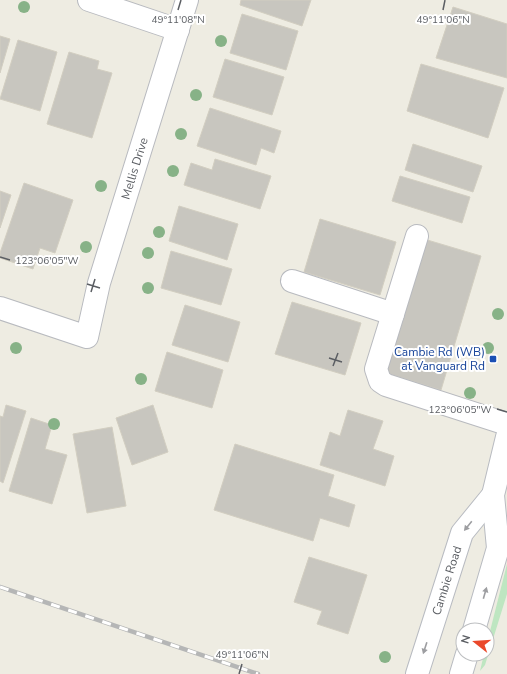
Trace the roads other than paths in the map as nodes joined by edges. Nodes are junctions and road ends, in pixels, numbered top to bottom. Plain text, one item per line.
1 (89, 0) edge
2 (186, 0) edge
3 (178, 30) junction
4 (417, 236) dead end
5 (292, 281) dead end
6 (0, 308) edge
7 (393, 314) junction
8 (507, 424) edge
9 (507, 437) edge
10 (493, 495) junction
11 (476, 622) edge
12 (465, 662) edge
13 (417, 674) edge
14 (461, 674) edge

1 - 3 street
2 - 3 street, Mellis Drive
3 - 6 street, Mellis Drive
4 - 7 street
5 - 7 street
7 - 8 street
9 - 10 street, Cambie Road
11 -> 10 street, Cambie Road
10 -> 13 street, Cambie Road
12 - 14 street

